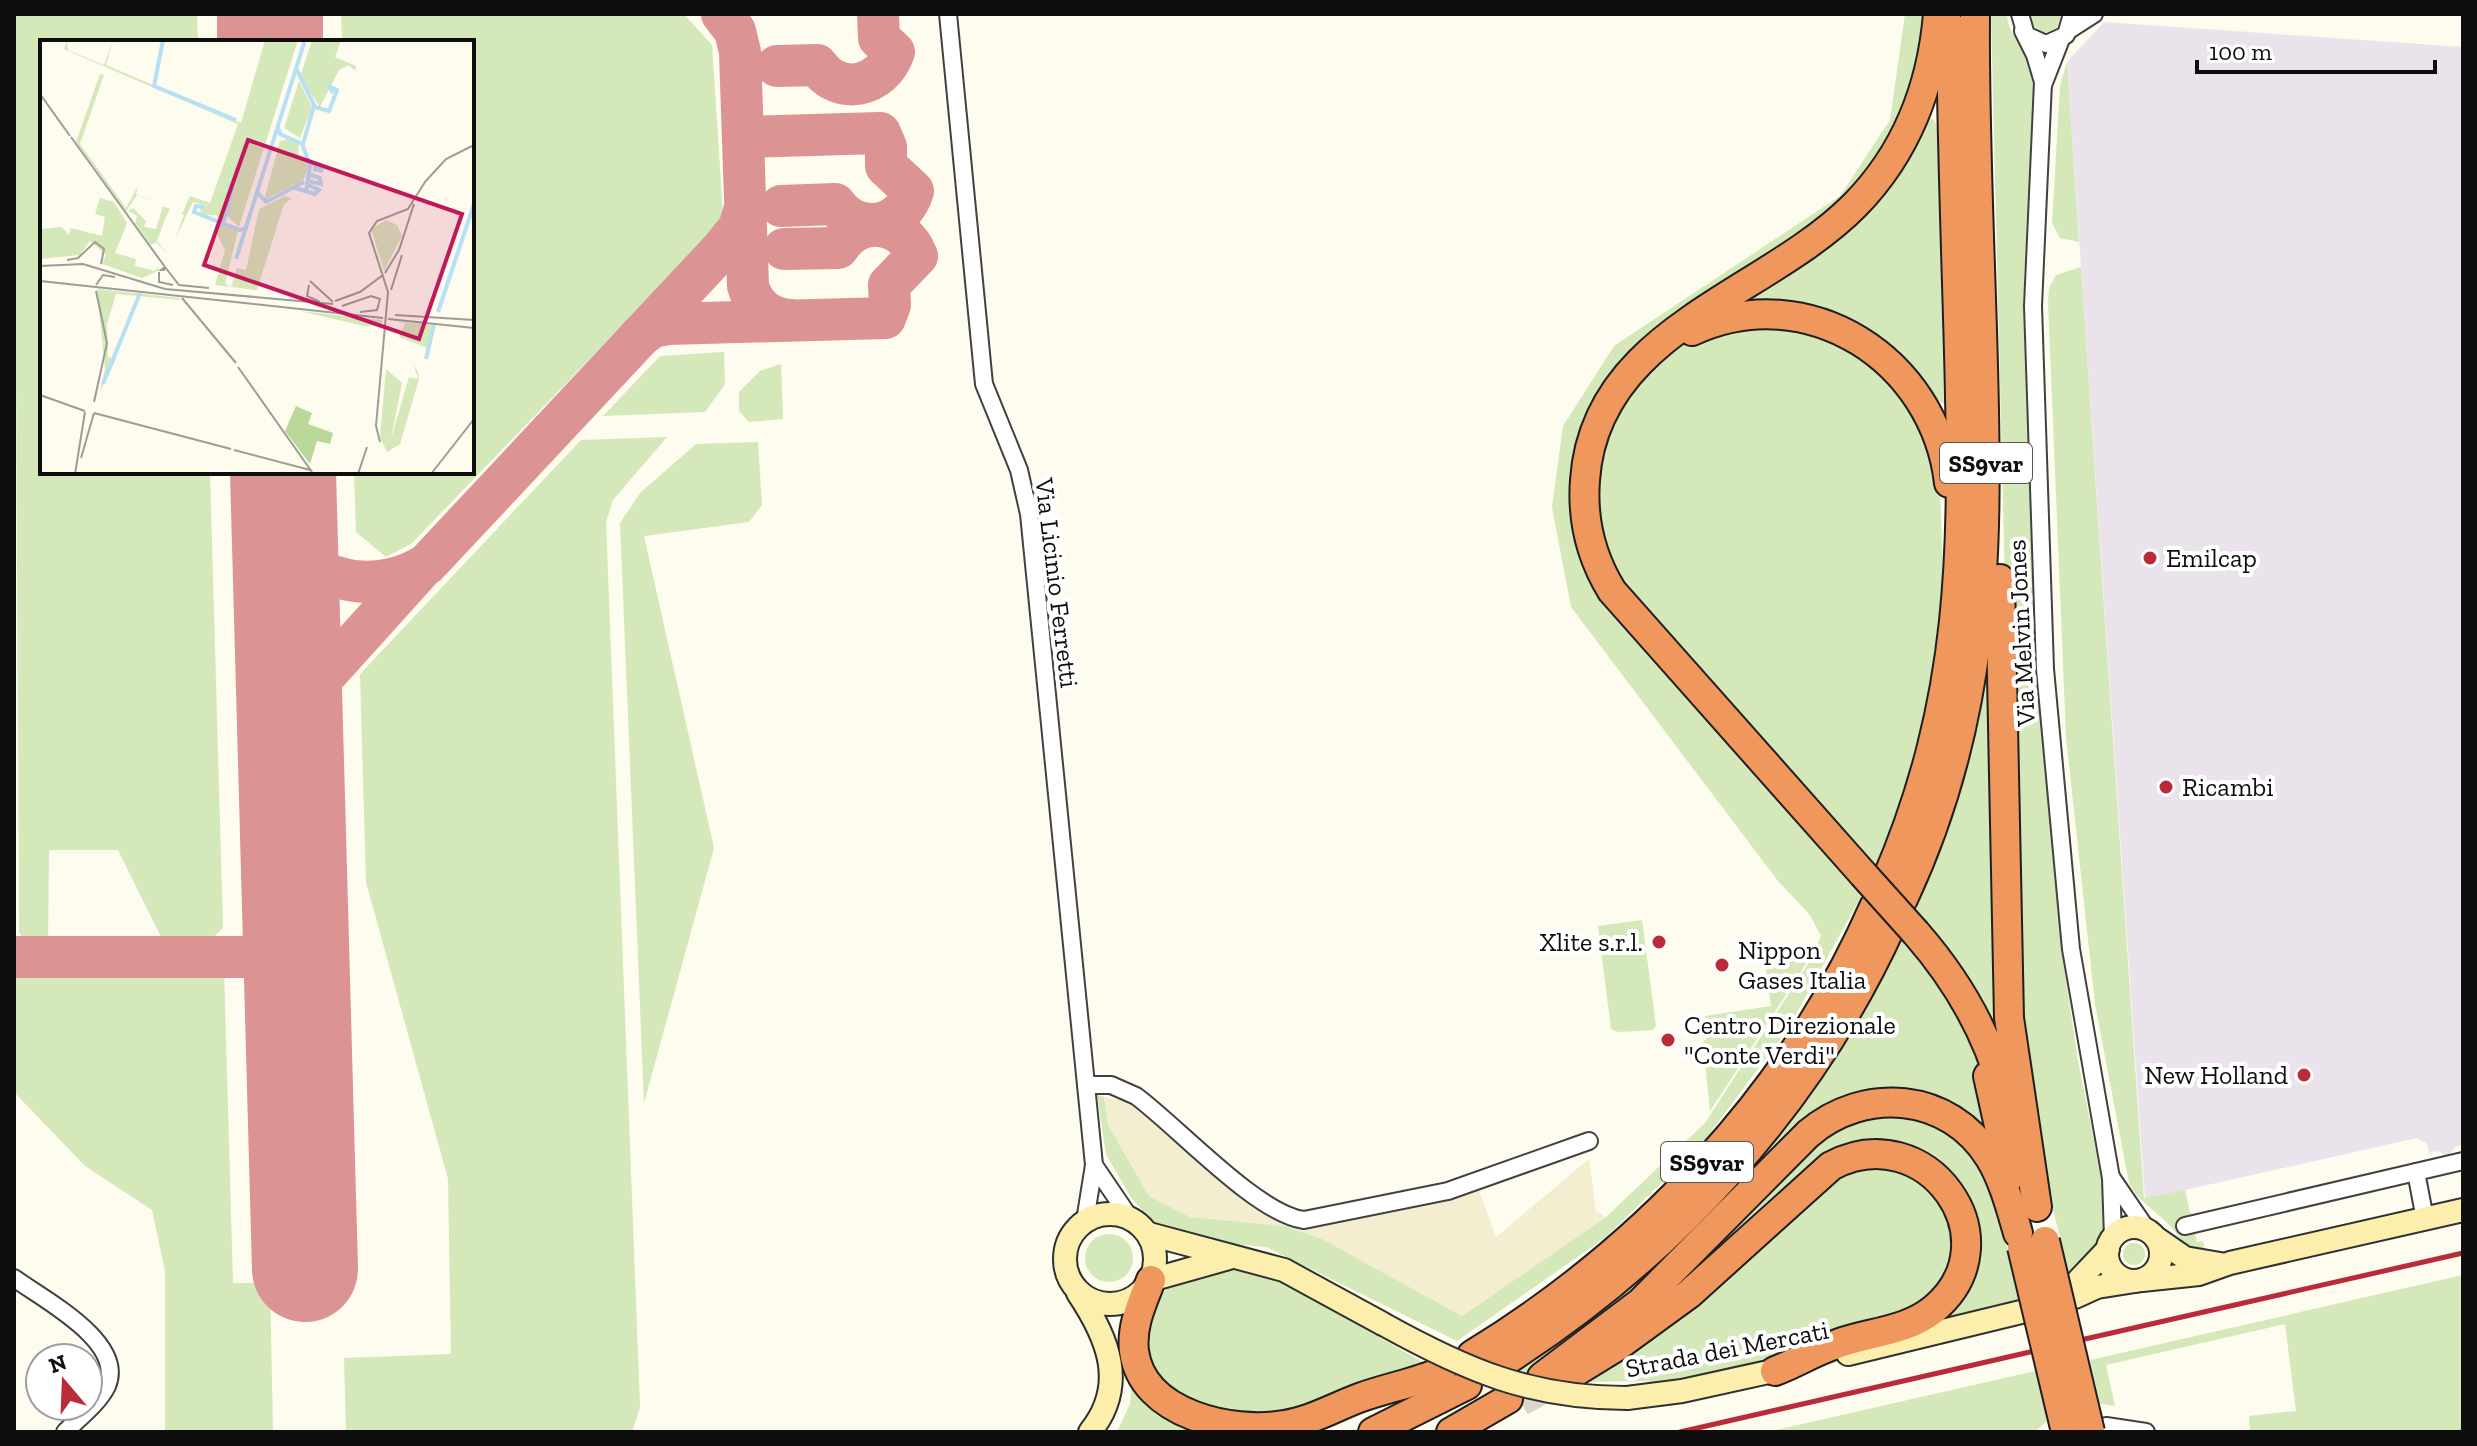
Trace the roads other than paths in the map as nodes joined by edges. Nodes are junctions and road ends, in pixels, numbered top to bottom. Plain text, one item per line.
1 (948, 14) edge
2 (1938, 14) edge
3 (1951, 14) edge
4 (1975, 14) edge
5 (2094, 14) edge
6 (2022, 22) edge
7 (2068, 28) edge
8 (2043, 87) junction
9 (1982, 342) junction
10 (1655, 348) junction
11 (1952, 650) junction
12 (1884, 885) junction
13 (1894, 922) junction
14 (1980, 1032) junction
15 (1086, 1085) junction
16 (1589, 1141) dead end
17 (2463, 1161) edge
18 (1094, 1165) junction
19 (2416, 1172) junction
20 (2110, 1174) junction
21 (2037, 1207) junction
22 (2463, 1210) edge
23 (1130, 1218) junction
24 (2425, 1219) junction
25 (1085, 1221) junction
26 (2185, 1226) dead end
27 (1149, 1234) junction
28 (2152, 1235) junction
29 (2028, 1240) junction
30 (2110, 1243) junction
31 (1229, 1258) junction
32 (2230, 1263) junction
33 (14, 1278) edge
34 (2139, 1280) junction
35 (1146, 1286) junction
36 (1075, 1289) junction
37 (2021, 1312) dead end
38 (1472, 1355) dead end
39 (1499, 1365) dead end
40 (1775, 1371) junction
41 (1467, 1385) dead end
42 (1515, 1401) tunnel mouth
43 (2098, 1429) edge
44 (65, 1432) edge
45 (1090, 1432) edge
46 (1103, 1432) edge
47 (1311, 1432) edge
48 (1373, 1432) edge
49 (1451, 1432) edge
50 (2066, 1432) edge
51 (2146, 1432) edge

1 - 15 street, Via Licinio Ferretti
2 - 10 highway
3 - 11 highway, SS9var
4 - 9 highway, SS9var
5 - 7 street
6 - 7 street
6 - 8 street, Via Melvin Jones
7 - 8 street, Via Melvin Jones
8 - 20 street, Via Melvin Jones
9 - 12 highway, SS9var
9 - 21 highway
10 - 11 highway
10 - 12 highway
11 - 12 highway, SS9var
12 - 13 highway, bridge
13 - 14 highway
13 - 38 highway, SS9var
13 - 39 highway, SS9var
14 - 21 highway
14 - 29 highway
15 - 16 street
15 - 18 street, Via Licinio Ferretti
17 - 19 street
18 - 23 street
18 - 25 street
19 - 24 street
19 - 26 street
20 - 28 street, Via Melvin Jones
20 - 30 street, Via Melvin Jones
21 - 29 highway
22 - 24 street
23 - 25 street
23 - 27 street, Strada dei Mercati
24 - 32 street
25 - 36 street
27 - 31 street, Strada dei Mercati
27 - 35 street
28 - 30 street
28 - 32 street
28 - 34 street
29 - 40 highway
29 - 43 highway, bridge
29 - 50 highway, bridge
30 - 34 street
30 - 34 street
31 - 35 street, Strada dei Mercati
31 - 40 street, Strada dei Mercati, bridge
32 - 34 street
33 - 44 street
35 - 36 street, Strada dei Mercati
35 - 46 street
35 - 47 highway
36 - 45 street
37 - 40 street, Strada dei Mercati
41 - 48 highway
42 - 49 highway
43 - 51 street

